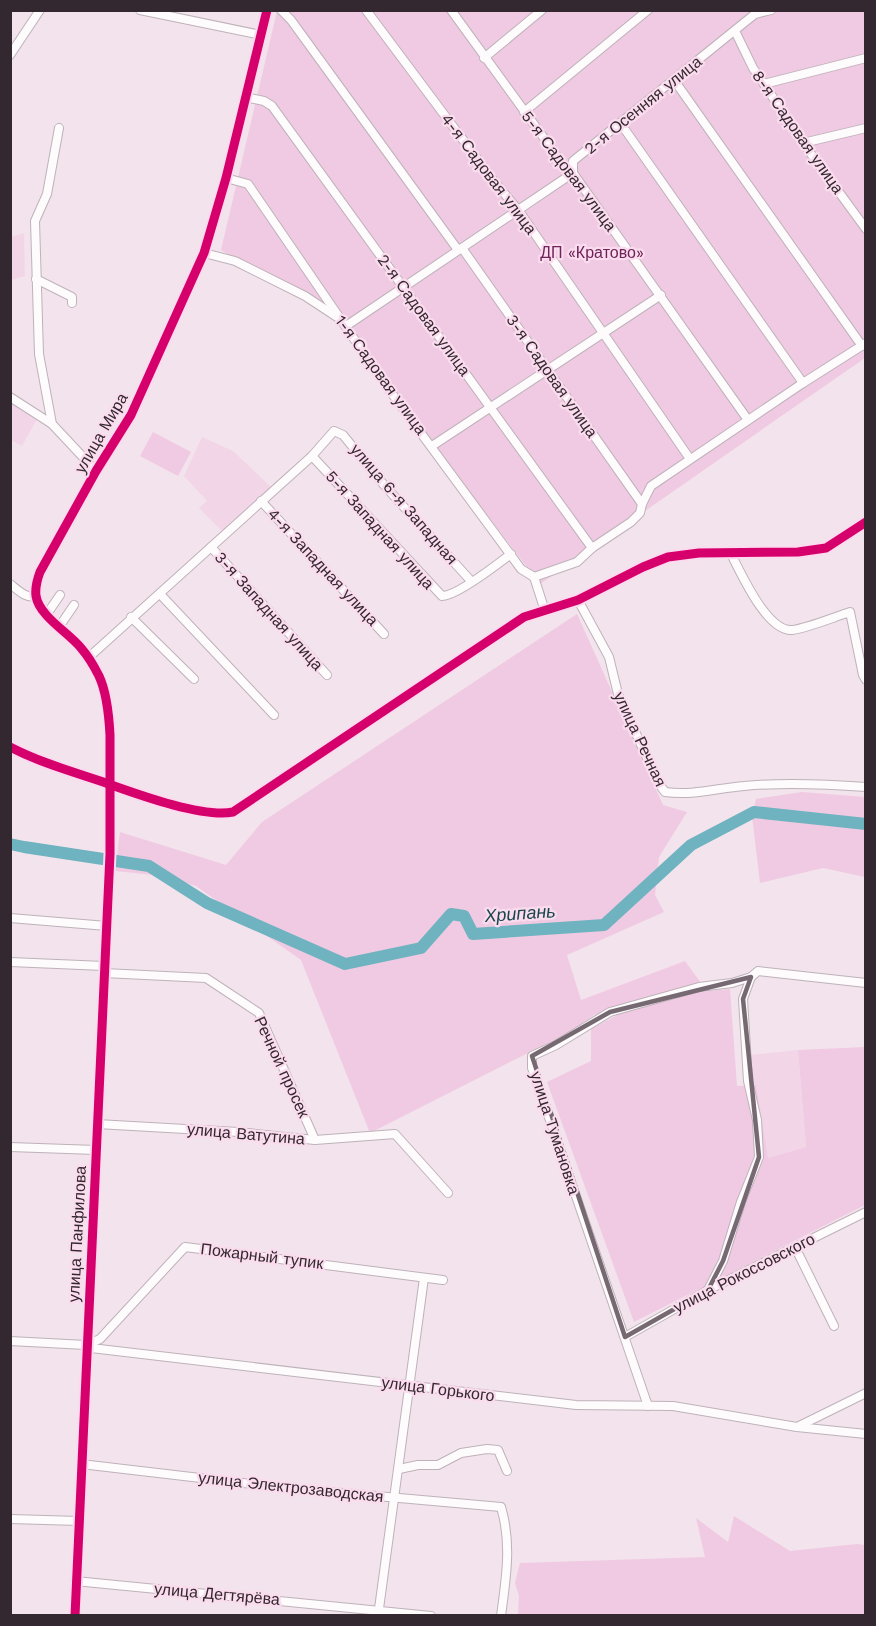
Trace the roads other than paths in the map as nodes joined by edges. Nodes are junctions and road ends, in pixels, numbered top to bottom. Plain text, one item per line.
1 (40, 10) edge
2 (140, 10) edge
3 (267, 10) edge
4 (281, 10) edge
5 (366, 10) edge
6 (451, 10) edge
7 (542, 10) edge
8 (648, 10) edge
9 (771, 10) edge
10 (735, 31) junction
11 (261, 35) junction
12 (10, 55) edge
13 (484, 58) junction
14 (866, 58) edge
15 (674, 80) junction
16 (764, 84) junction
17 (245, 97) junction
18 (524, 112) junction
19 (621, 124) junction
20 (59, 128) dead end
21 (866, 128) edge
22 (803, 143) junction
23 (573, 173) junction
24 (226, 178) junction
25 (866, 209) edge
26 (519, 211) junction
27 (859, 218) junction
28 (866, 229) edge
29 (460, 249) junction
30 (204, 253) junction
31 (36, 277) junction
32 (403, 287) junction
33 (661, 295) junction
34 (72, 303) dead end
35 (343, 322) junction
36 (605, 333) junction
37 (864, 344) edge
38 (549, 370) junction
39 (803, 383) junction
40 (10, 397) edge
41 (492, 408) junction
42 (748, 420) junction
43 (52, 424) junction
44 (432, 446) junction
45 (312, 456) junction
46 (690, 459) junction
47 (96, 471) junction
48 (261, 501) junction
49 (642, 504) junction
50 (866, 522) edge
51 (211, 547) junction
52 (592, 548) junction
53 (511, 554) junction
54 (730, 554) junction
55 (534, 577) junction
56 (471, 582) junction
57 (10, 584) edge
58 (160, 594) junction
59 (60, 595) dead end
60 (36, 597) junction
61 (578, 600) junction
62 (74, 605) dead end
63 (546, 611) junction
64 (46, 614) junction
65 (131, 617) junction
66 (59, 627) junction
67 (384, 634) dead end
68 (88, 658) junction
69 (327, 675) dead end
70 (194, 679) dead end
71 (866, 680) edge
72 (274, 715) dead end
73 (10, 747) edge
74 (110, 785) junction
75 (866, 787) edge
76 (10, 918) edge
77 (107, 926) junction
78 (10, 962) edge
79 (104, 969) junction
80 (751, 977) junction
81 (866, 983) edge
82 (97, 1124) junction
83 (315, 1140) junction
84 (10, 1147) edge
85 (96, 1150) junction
86 (448, 1193) dead end
87 (866, 1212) edge
88 (795, 1247) junction
89 (424, 1278) junction
90 (443, 1280) dead end
91 (708, 1290) junction
92 (834, 1326) dead end
93 (625, 1337) junction
94 (10, 1341) edge
95 (86, 1345) junction
96 (409, 1385) junction
97 (866, 1394) edge
98 (648, 1406) junction
99 (797, 1427) junction
100 (866, 1434) edge
101 (81, 1464) junction
102 (399, 1469) junction
103 (507, 1471) dead end
104 (394, 1497) junction
105 (10, 1519) edge
106 (79, 1521) junction
107 (75, 1581) junction
108 (379, 1612) edge
109 (75, 1616) edge
110 (431, 1616) edge
111 (501, 1616) edge

1 - 12 street
2 - 11 street
3 - 11 street, улица Мира
4 - 29 street, 3-я Садовая улица
5 - 26 street, 4-я Садовая улица
6 - 13 street, 5-я Садовая улица
7 - 13 street
8 - 18 street
9 - 10 street, 2-я Осенняя улица
10 - 15 street, 2-я Осенняя улица
10 - 16 street, 8-я Садовая улица
11 - 17 street, улица Мира
13 - 18 street, 5-я Садовая улица
14 - 16 street
15 - 19 street, 2-я Осенняя улица
15 - 37 street
16 - 22 street, 8-я Садовая улица
17 - 24 street, улица Мира
17 - 32 street, 2-я Садовая улица
18 - 23 street, 5-я Садовая улица
19 - 23 street, 2-я Осенняя улица
19 - 39 street
20 - 31 street
21 - 22 street
22 - 27 street, 8-я Садовая улица
23 - 26 street, 2-я Осенняя улица
23 - 33 street, 5-я Садовая улица
24 - 30 street, улица Мира
24 - 35 street, 1-я Садовая улица
25 - 27 street
26 - 29 street, 2-я Осенняя улица
26 - 36 street, 4-я Садовая улица
27 - 28 street, 8-я Садовая улица
29 - 32 street, 2-я Осенняя улица
29 - 38 street, 3-я Садовая улица
30 - 35 street
30 - 47 street, улица Мира
31 - 34 street
31 - 43 street
32 - 35 street, 2-я Осенняя улица
32 - 41 street, 2-я Садовая улица
33 - 36 street
33 - 42 street, 5-я Садовая улица
35 - 44 street, 1-я Садовая улица
36 - 38 street
36 - 46 street, 4-я Садовая улица
37 - 39 street
38 - 41 street
38 - 49 street, 3-я Садовая улица
39 - 42 street
40 - 43 street
41 - 44 street
41 - 52 street, 2-я Садовая улица
42 - 46 street
43 - 47 street
44 - 53 street, 1-я Садовая улица
45 - 48 street
45 - 56 street, 5-я Западная улица
45 - 56 street, улица 6-я Западная
46 - 49 street
47 - 60 street, улица Мира
48 - 51 street
48 - 67 street, 4-я Западная улица
49 - 52 street
50 - 54 street
51 - 58 street
51 - 69 street, 3-я Западная улица
52 - 55 street
53 - 55 street, 1-я Садовая улица
53 - 56 street, 5-я Западная улица
54 - 61 street
54 - 71 street
55 - 63 street
57 - 60 street
58 - 65 street
58 - 72 street
59 - 64 street
60 - 64 street
61 - 63 street
61 - 75 street, улица Речная
62 - 66 street
63 - 74 street
64 - 66 street
65 - 68 street
65 - 70 street
66 - 68 street
68 - 74 street
73 - 74 street
74 - 77 street, улица Панфилова
76 - 77 street
77 - 79 street, улица Панфилова
78 - 79 street, Речной просек
79 - 82 street, улица Панфилова
79 - 83 street, Речной просек
80 - 81 street, улица Тумановка
80 - 91 street
80 - 93 street, улица Тумановка
82 - 83 street, улица Ватутина
82 - 85 street, улица Панфилова
83 - 86 street, улица Ватутина
84 - 85 street
85 - 95 street, улица Панфилова
87 - 88 street, улица Рокоссовского
88 - 91 street, улица Рокоссовского
88 - 92 street
89 - 90 street, Пожарный тупик
89 - 95 street, Пожарный тупик
89 - 96 street
91 - 93 street, улица Рокоссовского
93 - 98 street, улица Тумановка
94 - 95 street, улица Горького
95 - 96 street, улица Горького
95 - 101 street, улица Панфилова
96 - 98 street, улица Горького
96 - 102 street
97 - 99 street
98 - 99 street, улица Горького
99 - 100 street, улица Горького
101 - 104 street, улица Электрозаводская
101 - 106 street, улица Панфилова
102 - 103 street
102 - 104 street
104 - 108 street
104 - 111 street, улица Электрозаводская
105 - 106 street
106 - 107 street, улица Панфилова
107 - 108 street, улица Дегтярёва
107 - 109 street, улица Панфилова
108 - 110 street, улица Дегтярёва

